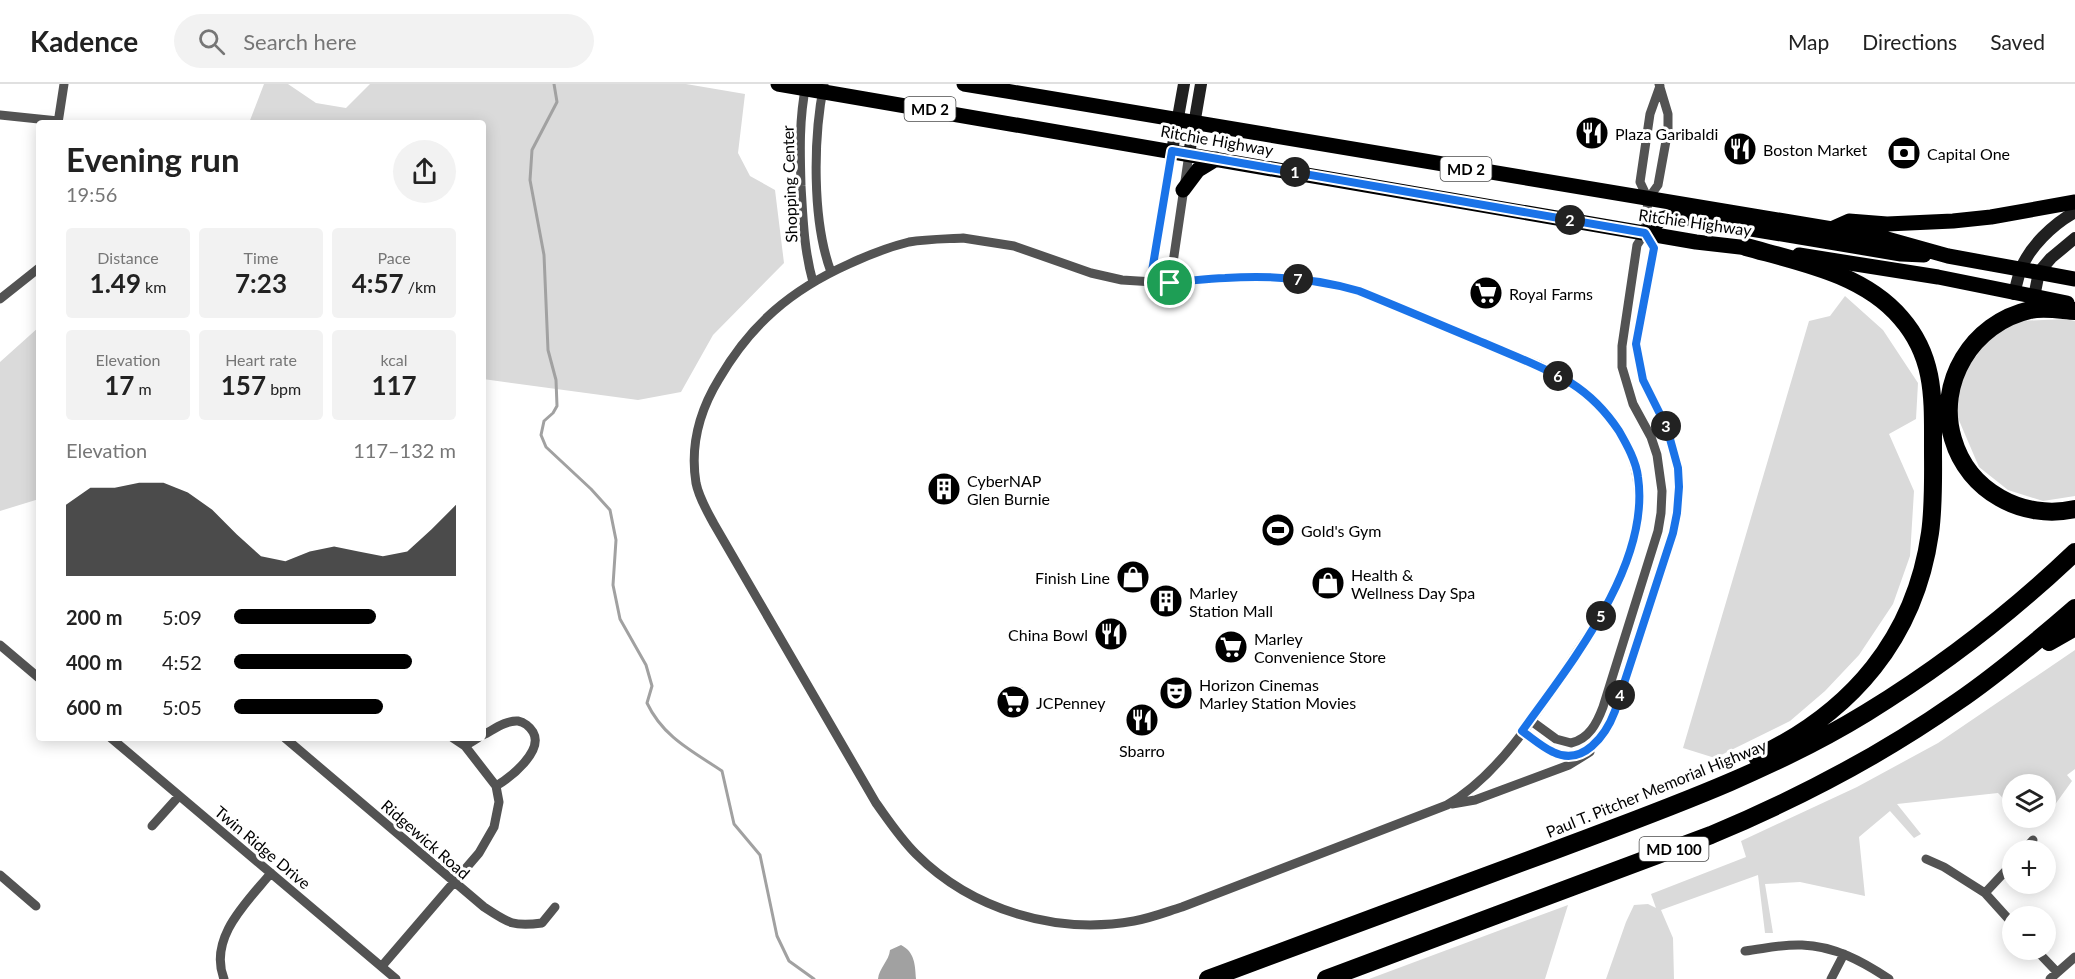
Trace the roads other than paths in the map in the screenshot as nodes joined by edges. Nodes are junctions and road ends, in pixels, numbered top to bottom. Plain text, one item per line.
1 (64, 84) edge
2 (778, 84) edge
3 (964, 84) edge
4 (1184, 84) edge
5 (1201, 84) edge
6 (1660, 85) edge
7 (806, 86) edge
8 (993, 86) edge
9 (823, 88) edge
10 (0, 115) edge
11 (41, 120) edge
12 (58, 120) edge
13 (1178, 120) junction
14 (1194, 123) junction
15 (1172, 151) junction
16 (1189, 154) junction
17 (1216, 159) junction
18 (1183, 190) junction
19 (1648, 199) junction
20 (2075, 202) edge
21 (2075, 212) edge
22 (1831, 230) junction
23 (1645, 233) junction
24 (2075, 238) edge
25 (1746, 247) junction
26 (1948, 256) junction
27 (2021, 269) junction
28 (36, 270) edge
29 (831, 272) junction
30 (2039, 272) junction
31 (2075, 279) edge
32 (813, 282) junction
33 (1150, 283) junction
34 (1170, 283) junction
35 (2014, 294) junction
36 (2034, 297) junction
37 (0, 299) edge
38 (2075, 305) edge
39 (2075, 311) edge
40 (2075, 509) edge
41 (2075, 552) edge
42 (2075, 608) edge
43 (2075, 627) edge
44 (0, 645) edge
45 (1998, 672) junction
46 (36, 675) edge
47 (1530, 720) junction
48 (1522, 731) junction
49 (486, 733) edge
50 (1604, 735) junction
51 (115, 741) edge
52 (289, 741) edge
53 (458, 741) edge
54 (473, 741) edge
55 (465, 746) junction
56 (496, 786) junction
57 (179, 796) junction
58 (1447, 805) junction
59 (152, 826) dead end
60 (1599, 834) junction
61 (1926, 859) dead end
62 (271, 873) junction
63 (0, 875) edge
64 (2002, 875) edge
65 (454, 882) junction
66 (1985, 894) junction
67 (36, 906) dead end
68 (555, 906) dead end
69 (2002, 912) edge
70 (1745, 951) dead end
71 (1844, 954) junction
72 (2075, 957) edge
73 (2043, 960) edge
74 (382, 966) junction
75 (2053, 976) edge
76 (224, 979) edge
77 (396, 979) edge
78 (1208, 979) edge
79 (1326, 979) edge
80 (1831, 979) edge
81 (1888, 979) edge

1 - 12 street
2 - 7 main road, Ritchie Highway / MD 2
3 - 8 main road, Ritchie Highway / MD 2
4 - 13 main road
5 - 14 main road
6 - 19 street
6 - 19 street
7 - 9 main road, Ritchie Highway / MD 2
7 - 32 street, Shopping Center
8 - 13 main road, Ritchie Highway / MD 2
9 - 15 main road, Ritchie Highway / MD 2
9 - 29 street, Shopping Center
10 - 11 street
13 - 14 main road, Ritchie Highway / MD 2
13 - 15 main road
14 - 16 main road
14 - 19 main road, Ritchie Highway / MD 2
15 - 16 main road, Ritchie Highway / MD 2
15 - 33 street
16 - 17 main road, Ritchie Highway / MD 2
16 - 18 street
17 - 18 main road
17 - 23 main road, Ritchie Highway / MD 2
18 - 34 street
19 - 22 main road, Ritchie Highway / MD 2
19 - 23 street
20 - 22 main road
21 - 27 main road
22 - 26 main road, Ritchie Highway / MD 2
23 - 25 main road, Ritchie Highway / MD 2
23 - 26 main road
23 - 47 street
23 - 50 street
24 - 30 main road
25 - 35 main road, Ritchie Highway / MD 2
25 - 60 highway
26 - 27 main road, Ritchie Highway / MD 2
27 - 30 main road, Ritchie Highway / MD 2
27 - 35 main road
28 - 37 street
29 - 32 street
29 - 33 street
30 - 31 main road, Ritchie Highway / MD 2
30 - 36 main road
32 - 58 street
33 - 34 street
34 - 47 street
35 - 36 main road, Ritchie Highway / MD 2
36 - 38 main road, Ritchie Highway / MD 2
39 - 40 highway
41 - 60 highway, Paul T. Pitcher Memorial Highway / MD 100
42 - 45 highway, MD 100
43 - 45 highway
44 - 46 street
45 - 79 highway, MD 100
47 - 48 street
48 - 50 street
48 - 58 street
49 - 56 street
50 - 58 street
51 - 57 street, Twin Ridge Drive
52 - 65 street, Ridgewick Road
53 - 55 street
54 - 55 street
55 - 56 street
56 - 65 street
57 - 59 street
57 - 62 street, Twin Ridge Drive
60 - 78 highway, Paul T. Pitcher Memorial Highway / MD 100
61 - 66 street
62 - 74 street, Twin Ridge Drive
62 - 76 street
63 - 67 street
64 - 66 street
65 - 68 street, Ridgewick Road
65 - 74 street
66 - 69 street
70 - 71 street
71 - 80 street
71 - 81 street
72 - 75 street
73 - 75 street
74 - 77 street, Twin Ridge Drive

